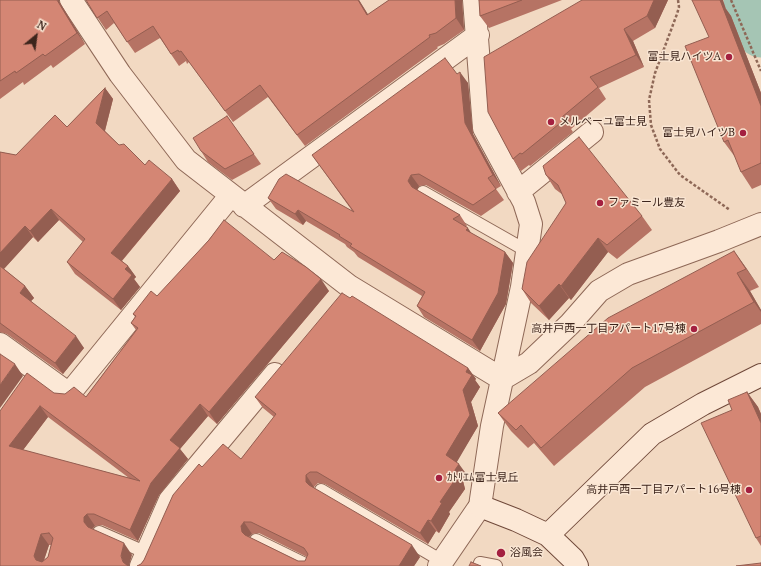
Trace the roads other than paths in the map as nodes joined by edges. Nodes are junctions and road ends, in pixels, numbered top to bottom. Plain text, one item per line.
1 (71, 0) edge
2 (474, 0) edge
3 (478, 35) junction
4 (592, 132) dead end
5 (423, 192) edge
6 (518, 192) junction
7 (238, 200) junction
8 (757, 225) edge
9 (527, 252) junction
10 (349, 286) junction
11 (333, 304) edge
12 (0, 344) edge
13 (288, 359) edge
14 (761, 375) edge
15 (502, 379) junction
16 (321, 490) edge
17 (480, 506) junction
18 (99, 532) edge
19 (548, 535) junction
20 (256, 540) edge
21 (144, 559) edge
22 (441, 563) edge
23 (309, 566) edge
24 (479, 566) edge
25 (496, 566) edge
26 (577, 566) edge

1 - 7 street
2 - 3 street
3 - 6 street
3 - 7 street
4 - 6 street
5 - 9 lane
6 - 9 street
7 - 10 street
7 - 12 street
8 - 15 street
9 - 15 street
10 - 11 street
10 - 15 street
13 - 21 street
14 - 19 street
15 - 17 street
16 - 22 lane
17 - 19 street
17 - 22 street
18 - 21 lane
19 - 26 street
20 - 23 lane
24 - 25 lane

